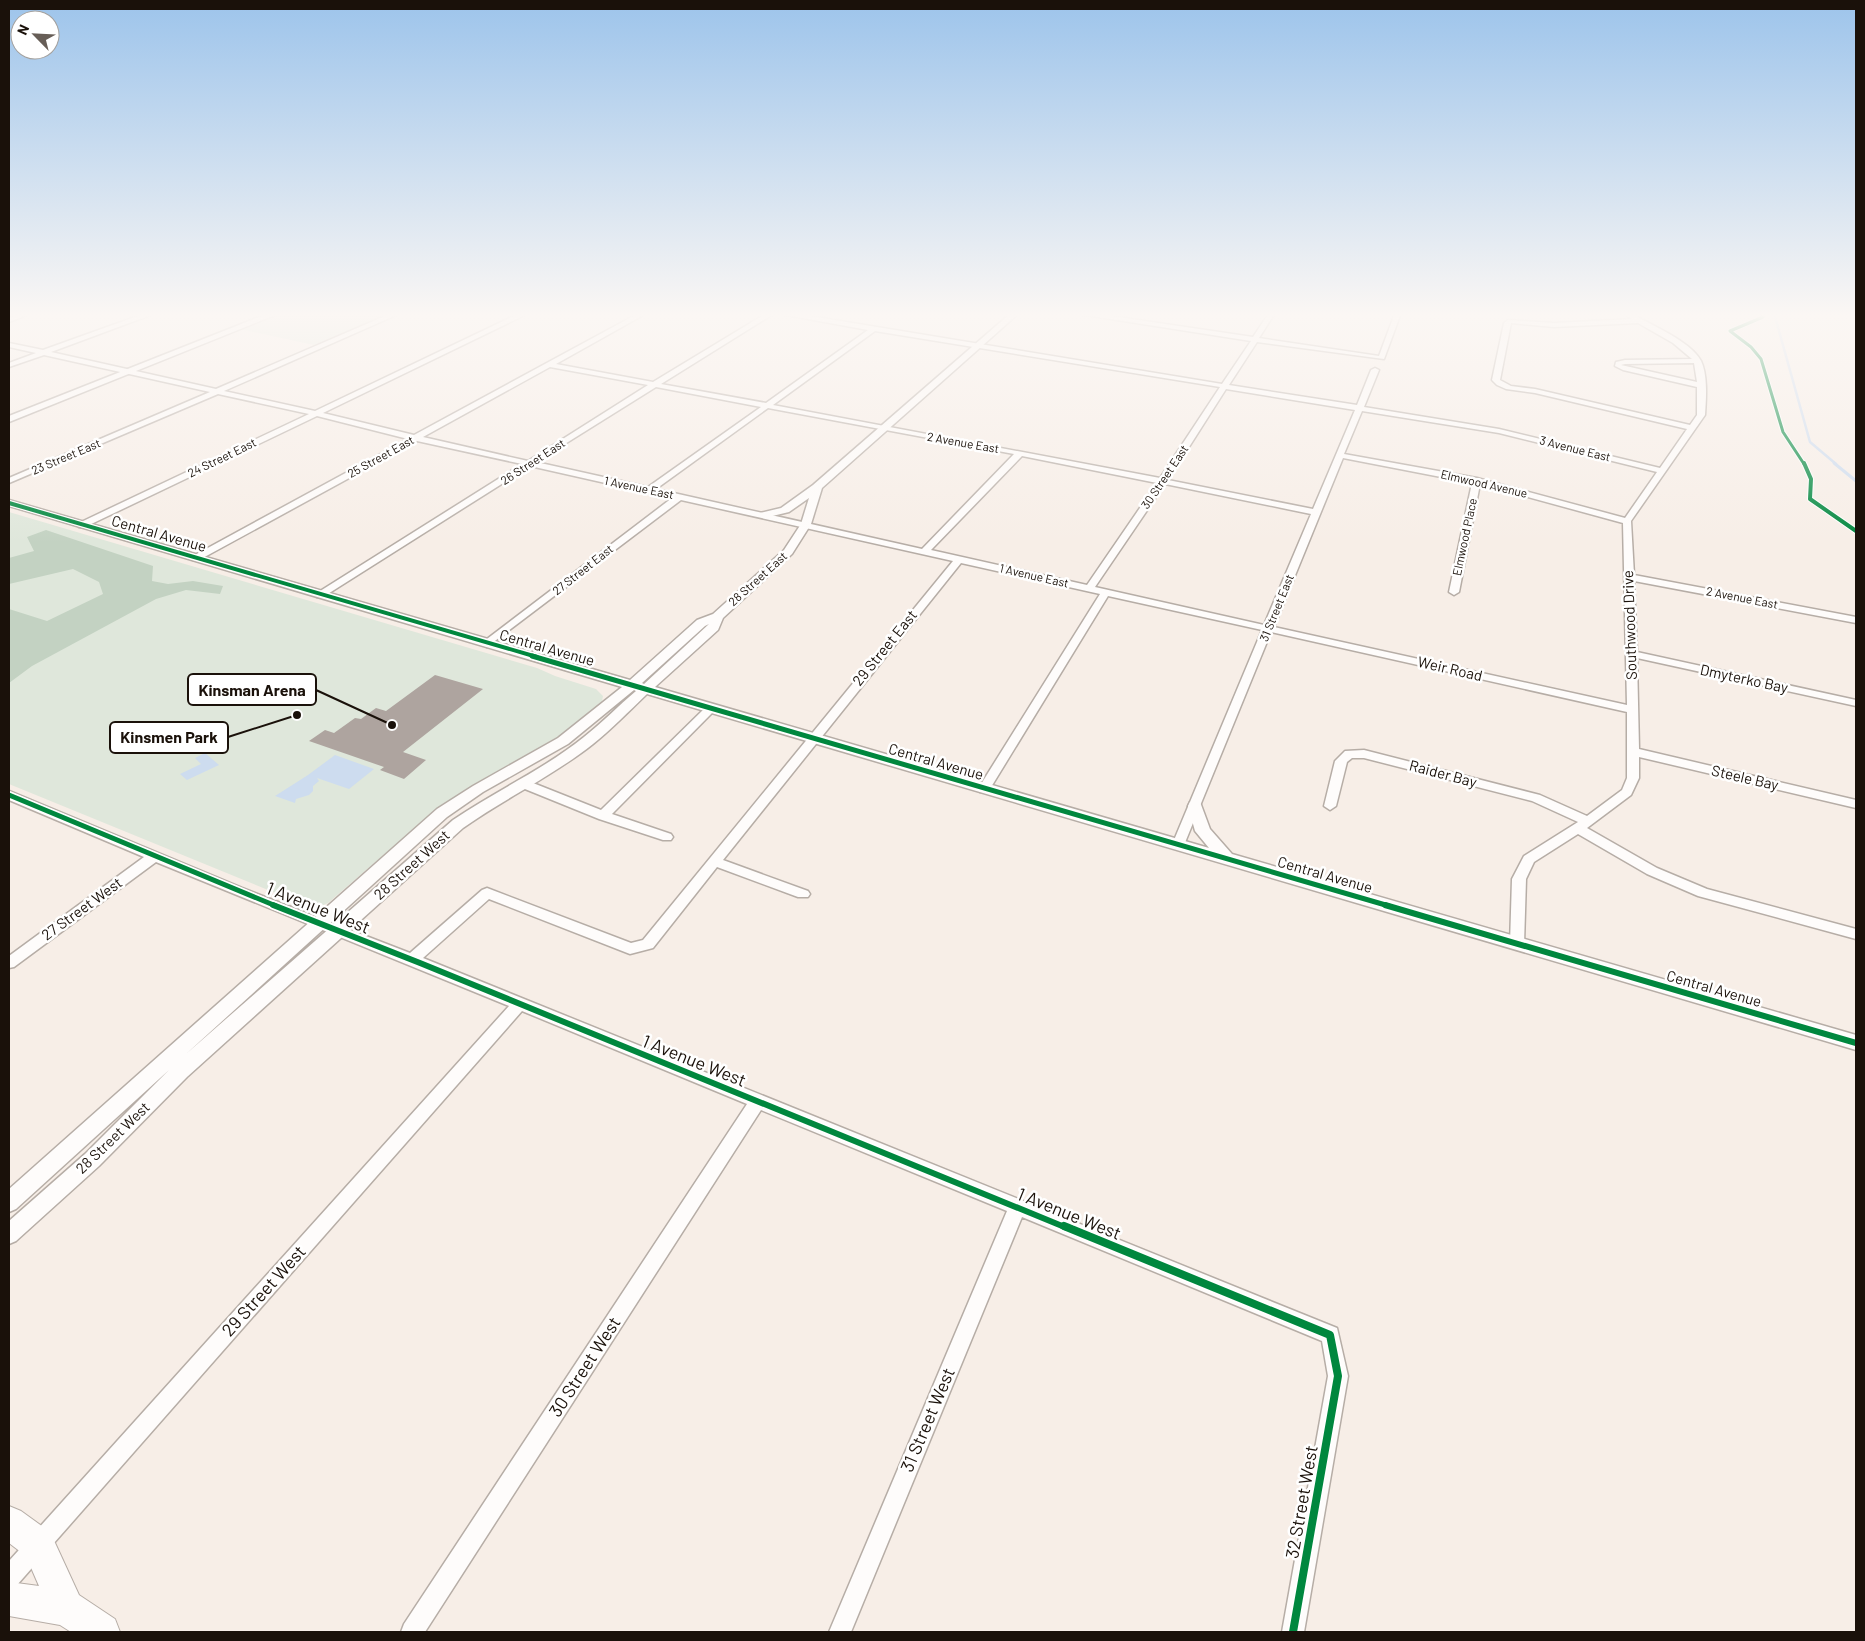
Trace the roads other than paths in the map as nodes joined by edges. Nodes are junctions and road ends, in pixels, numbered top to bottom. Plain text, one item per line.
1 (84, 390) edge
2 (211, 390) edge
3 (221, 390) edge
4 (364, 390) edge
5 (505, 390) edge
6 (644, 390) edge
7 (681, 390) edge
8 (791, 390) edge
9 (929, 390) edge
10 (1223, 390) edge
11 (1247, 390) edge
12 (1367, 390) edge
13 (1525, 390) edge
14 (1700, 390) edge
15 (218, 391) junction
16 (768, 407) junction
17 (1359, 408) junction
18 (315, 413) junction
19 (9, 419) edge
20 (1692, 428) junction
21 (883, 429) junction
22 (417, 438) junction
23 (1020, 453) junction
24 (1339, 455) junction
25 (531, 463) junction
26 (1662, 471) junction
27 (9, 481) edge
28 (1477, 481) junction
29 (1162, 482) junction
30 (817, 487) junction
31 (650, 490) junction
32 (679, 496) junction
33 (9, 504) edge
34 (1316, 512) junction
35 (764, 515) junction
36 (1627, 521) junction
37 (806, 524) junction
38 (82, 525) junction
39 (925, 551) junction
40 (196, 558) junction
41 (959, 559) junction
42 (1628, 577) junction
43 (1089, 589) junction
44 (1106, 592) junction
45 (1454, 592) dead end
46 (320, 595) junction
47 (716, 617) joint
48 (1856, 620) edge
49 (1269, 629) junction
50 (487, 644) junction
51 (1632, 654) junction
52 (638, 688) junction
53 (1856, 703) edge
54 (710, 709) junction
55 (1632, 710) junction
56 (812, 739) junction
57 (1634, 752) junction
58 (524, 784) junction
59 (984, 789) junction
60 (9, 795) edge
61 (1856, 804) edge
62 (1195, 806) junction
63 (1330, 806) dead end
64 (603, 816) junction
65 (1583, 824) junction
66 (667, 837) dead end
67 (1178, 845) junction
68 (155, 856) junction
69 (1228, 860) junction
70 (713, 861) junction
71 (803, 894) dead end
72 (317, 923) junction
73 (338, 931) junction
74 (1856, 934) edge
75 (1517, 944) junction
76 (412, 960) junction
77 (9, 963) edge
78 (519, 1005) junction
79 (1856, 1043) edge
80 (757, 1102) junction
81 (9, 1202) edge
82 (1017, 1208) junction
83 (9, 1234) edge
84 (1338, 1376) joint
85 (9, 1523) edge
86 (38, 1544) junction
87 (9, 1577) edge
88 (9, 1598) edge
89 (66, 1608) junction
90 (102, 1632) edge
91 (412, 1632) edge
92 (840, 1632) edge
93 (1293, 1632) edge

1 - 19 street
2 - 15 street, 1 Avenue East
3 - 15 street, 23 Street East
4 - 18 street, 24 Street East
5 - 22 street, 25 Street East
6 - 25 street, 26 Street East
7 - 16 street, 2 Avenue East
8 - 16 street
9 - 21 street
10 - 29 street, 30 Street East
11 - 17 street, 3 Avenue East
12 - 17 street, 31 Street East
13 - 20 street
14 - 20 street
15 - 18 street, 1 Avenue East
15 - 27 street, 23 Street East
16 - 21 street, 2 Avenue East
16 - 31 street
17 - 24 street, 31 Street East
17 - 26 street, 3 Avenue East
18 - 22 street, 1 Avenue East
18 - 38 street, 24 Street East
20 - 26 street
21 - 23 street, 2 Avenue East
21 - 30 street
22 - 25 street, 1 Avenue East
22 - 40 street, 25 Street East
23 - 29 street, 2 Avenue East
23 - 39 street
24 - 28 street, Elmwood Avenue
24 - 34 street, 31 Street East
25 - 31 street, 1 Avenue East
25 - 46 street, 26 Street East
26 - 36 street
28 - 36 street, Elmwood Avenue
28 - 45 street, Elmwood Place
29 - 34 street, 2 Avenue East
29 - 43 street, 30 Street East
30 - 35 street
30 - 37 street, 28 Street East
31 - 32 street, 1 Avenue East
32 - 35 street, 1 Avenue East
32 - 50 street, 27 Street East
33 - 38 street, Central Avenue
34 - 49 street, 31 Street East
35 - 37 street, 1 Avenue East
36 - 42 street, Southwood Drive
37 - 39 street, 1 Avenue East
37 - 47 street, 28 Street East
38 - 40 street, Central Avenue
39 - 41 street, 1 Avenue East
40 - 46 street, Central Avenue
41 - 43 street, 1 Avenue East
41 - 56 street, 29 Street East
42 - 48 street, 2 Avenue East
42 - 51 street, Southwood Drive
43 - 44 street, 1 Avenue East
44 - 49 street, 1 Avenue East
44 - 59 street
46 - 50 street, Central Avenue
47 - 52 street, 28 Street West
49 - 55 street, Weir Road
49 - 62 street, 31 Street East
50 - 52 street, Central Avenue
51 - 53 street, Dmyterko Bay
51 - 55 street, Southwood Drive
52 - 54 street, Central Avenue
52 - 58 street, 28 Street West
52 - 72 street, 28 Street West
54 - 56 street, Central Avenue
54 - 64 street
55 - 57 street, Southwood Drive
56 - 59 street, Central Avenue
56 - 70 street, 29 Street East
57 - 61 street, Steele Bay
57 - 65 street, Southwood Drive
58 - 64 street
58 - 73 street, 28 Street West
59 - 67 street, Central Avenue
60 - 68 street, 1 Avenue West
62 - 67 street, 31 Street East
62 - 69 street
63 - 65 street, Raider Bay
64 - 66 street
65 - 74 street, Raider Bay
65 - 75 street, Southwood Drive
67 - 69 street, Central Avenue
68 - 72 street, 1 Avenue West
68 - 77 street, 27 Street West
69 - 75 street, Central Avenue
70 - 71 street
70 - 76 street, 29 Street East
72 - 73 street, 1 Avenue West
72 - 81 street, 28 Street West
73 - 76 street, 1 Avenue West
73 - 83 street, 28 Street West
75 - 79 street, Central Avenue
76 - 78 street, 1 Avenue West
78 - 80 street, 1 Avenue West
78 - 86 street, 29 Street West
80 - 82 street, 1 Avenue West
80 - 91 street, 30 Street West
82 - 84 street, 1 Avenue West
82 - 92 street, 31 Street West
84 - 93 street, 32 Street West
85 - 86 highway
86 - 87 street, 29 Street West
86 - 89 highway
88 - 89 highway
89 - 90 highway

